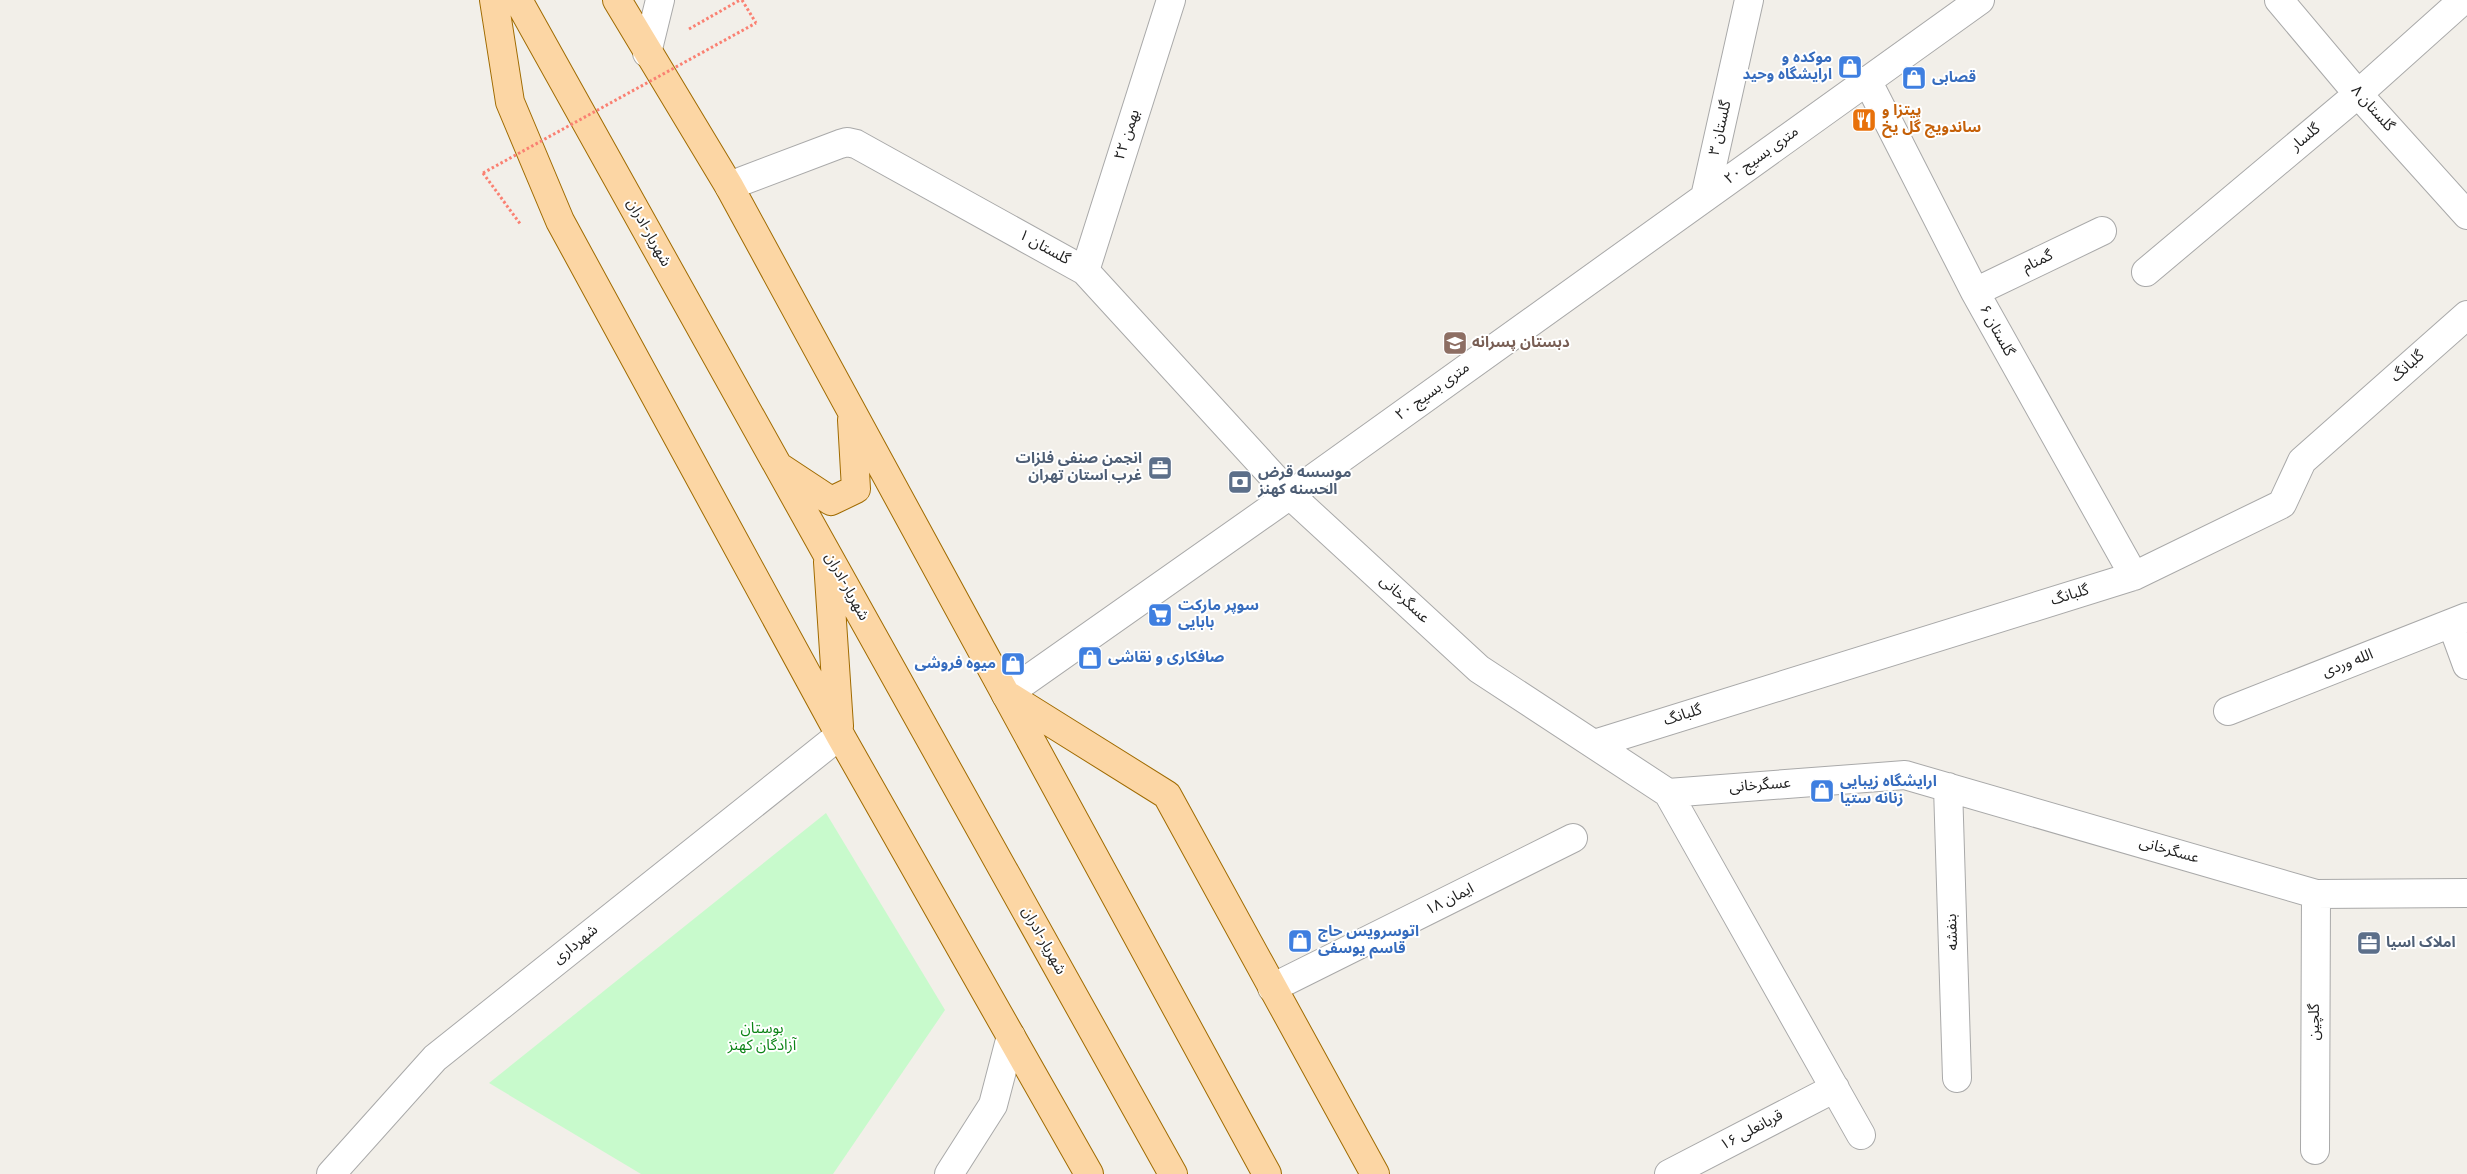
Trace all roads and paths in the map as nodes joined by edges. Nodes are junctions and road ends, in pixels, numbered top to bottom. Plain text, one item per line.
1 (494, 0) edge
2 (518, 0) edge
3 (617, 0) edge
4 (660, 0) edge
5 (741, 0) edge
6 (1171, 0) edge
7 (1749, 0) edge
8 (1980, 0) edge
9 (2279, 0) edge
10 (2463, 0) edge
11 (647, 53) junction
12 (1867, 80) junction
13 (2358, 94) junction
14 (729, 186) junction
15 (1705, 196) junction
16 (2467, 215) edge
17 (2102, 231) dead end
18 (527, 232) dead end
19 (1085, 271) junction
20 (2146, 272) dead end
21 (1975, 292) junction
22 (2467, 315) edge
23 (852, 412) junction
24 (778, 466) junction
25 (1290, 495) junction
26 (827, 553) junction
27 (2134, 576) junction
28 (2459, 621) edge
29 (2467, 665) edge
30 (1006, 695) junction
31 (2228, 711) dead end
32 (840, 734) junction
33 (1594, 744) junction
34 (1948, 787) junction
35 (1668, 793) junction
36 (1573, 838) dead end
37 (2316, 894) junction
38 (2467, 894) edge
39 (1272, 988) junction
40 (1010, 1036) junction
41 (1957, 1078) dead end
42 (1835, 1088) junction
43 (1861, 1135) dead end
44 (2315, 1150) dead end
45 (1083, 1172) edge
46 (331, 1174) edge
47 (949, 1174) edge
48 (1173, 1174) edge
49 (1267, 1174) edge
50 (1375, 1174) edge
51 (1670, 1174) edge

1 - 32 main road
2 - 24 main road, شهریار-ادران
3 - 11 main road
4 - 11 street
5 - 11 path
5 - 18 path, bridge
6 - 19 street, ۲۲ بهمن
7 - 15 street, گلستان ۳
8 - 12 street, ۲۰ متری بسیج
9 - 13 street, گلستان ۸
10 - 13 street, گلسار
11 - 14 main road
12 - 15 street, ۲۰ متری بسیج
12 - 21 street, گلستان ۶
13 - 16 street, گلستان ۸
13 - 20 street, گلسار
14 - 19 street, گلستان ۱
14 - 23 main road
15 - 25 street, ۲۰ متری بسیج
17 - 21 street, گمنام
19 - 25 street, گلستان ۱
21 - 27 street, گلستان ۶
22 - 27 street, گلبانگ
23 - 24 main road
23 - 30 main road
24 - 26 main road, شهریار-ادران
25 - 30 street, ۲۰ متری بسیج
25 - 33 street, عسگرخانی
26 - 32 main road
26 - 48 main road, شهریار-ادران
27 - 33 street, گلبانگ
28 - 29 street
28 - 31 street, الله وردی
30 - 39 main road
30 - 49 main road
32 - 40 main road
32 - 46 street, شهرداری
33 - 35 street, عسگرخانی
34 - 35 street, عسگرخانی
34 - 37 street, عسگرخانی
34 - 41 street, بنفشه
35 - 42 street
36 - 39 street, ایمان ۱۸
37 - 38 street, عسگرخانی
37 - 44 street, گلچین
39 - 50 main road
40 - 45 main road
40 - 47 street
42 - 43 street
42 - 51 street, قربانعلی ۱۶

